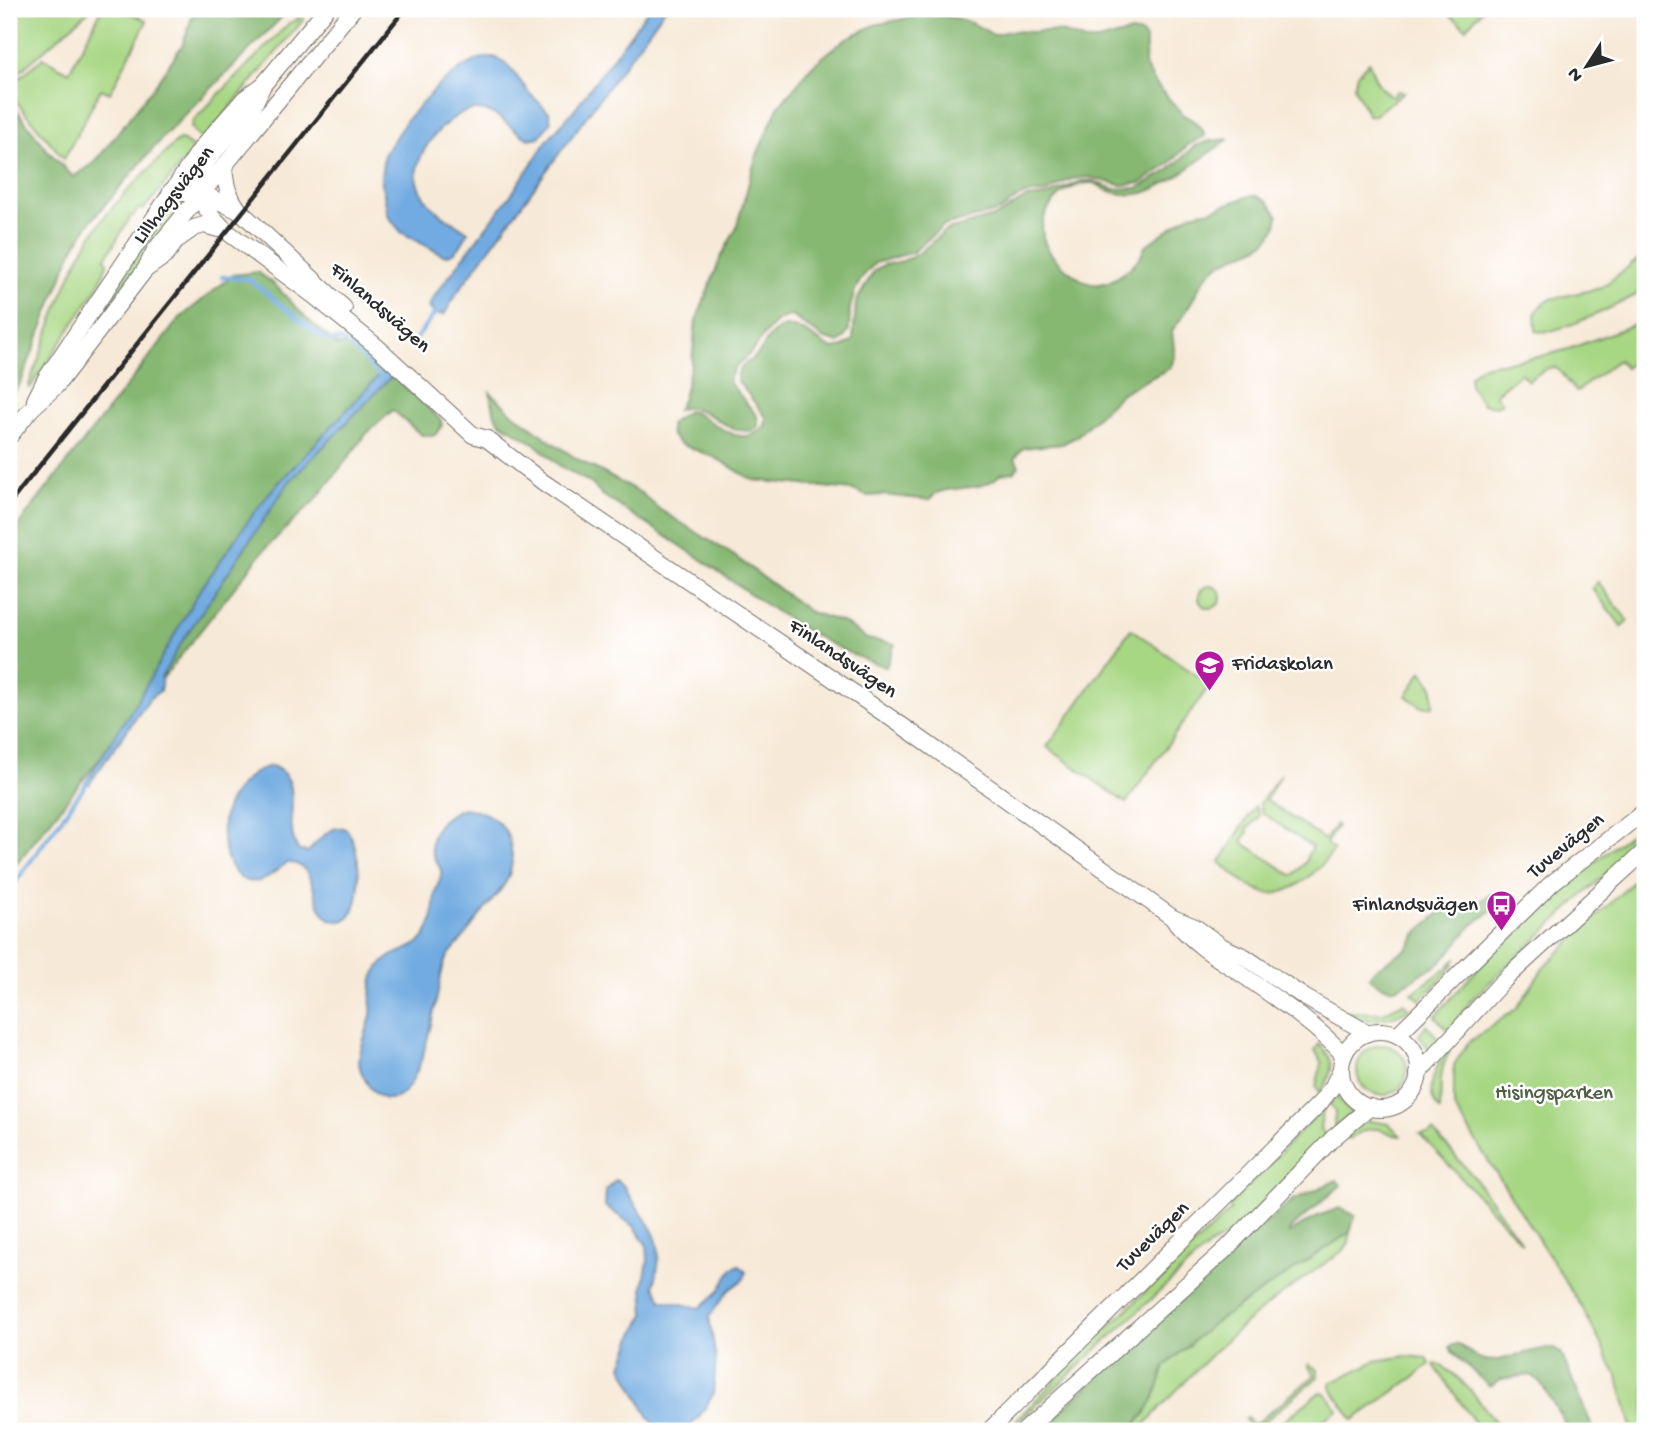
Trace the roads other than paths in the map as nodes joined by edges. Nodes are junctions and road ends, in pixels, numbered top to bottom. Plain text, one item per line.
1 (326, 9) edge
2 (353, 9) edge
3 (263, 85) junction
4 (224, 166) junction
5 (171, 191) junction
6 (200, 195) junction
7 (241, 212) junction
8 (226, 231) junction
9 (145, 270) junction
10 (31, 409) junction
11 (9, 437) edge
12 (486, 439) junction
13 (1645, 811) edge
14 (1645, 850) edge
15 (1173, 918) junction
16 (1367, 1033) junction
17 (1397, 1035) junction
18 (1342, 1062) junction
19 (1418, 1074) junction
20 (1370, 1107) junction
21 (989, 1431) edge
22 (1024, 1431) edge

1 - 3 street, Lillhagsvägen
2 - 4 street, Lillhagsvägen
3 - 5 street, Lillhagsvägen
3 - 6 street
4 - 6 street, Lillhagsvägen
4 - 7 street, Finlandsvägen
5 - 6 street, Finlandsvägen
5 - 10 street, Lillhagsvägen
6 - 7 street, Finlandsvägen
6 - 8 street, Finlandsvägen
6 - 9 street, Lillhagsvägen
7 - 12 street, Finlandsvägen
8 - 9 street
8 - 12 street, Finlandsvägen
9 - 10 street, Lillhagsvägen
10 - 11 street, Lillhagsvägen
12 - 15 street, Finlandsvägen
13 - 17 street, Tuvevägen
14 - 19 street
15 - 16 street, Finlandsvägen
15 - 18 street, Finlandsvägen
16 - 17 street
16 - 18 street, Tuvevägen
17 - 19 street
18 - 20 street
18 - 21 street, Tuvevägen
19 - 20 street
20 - 22 street

